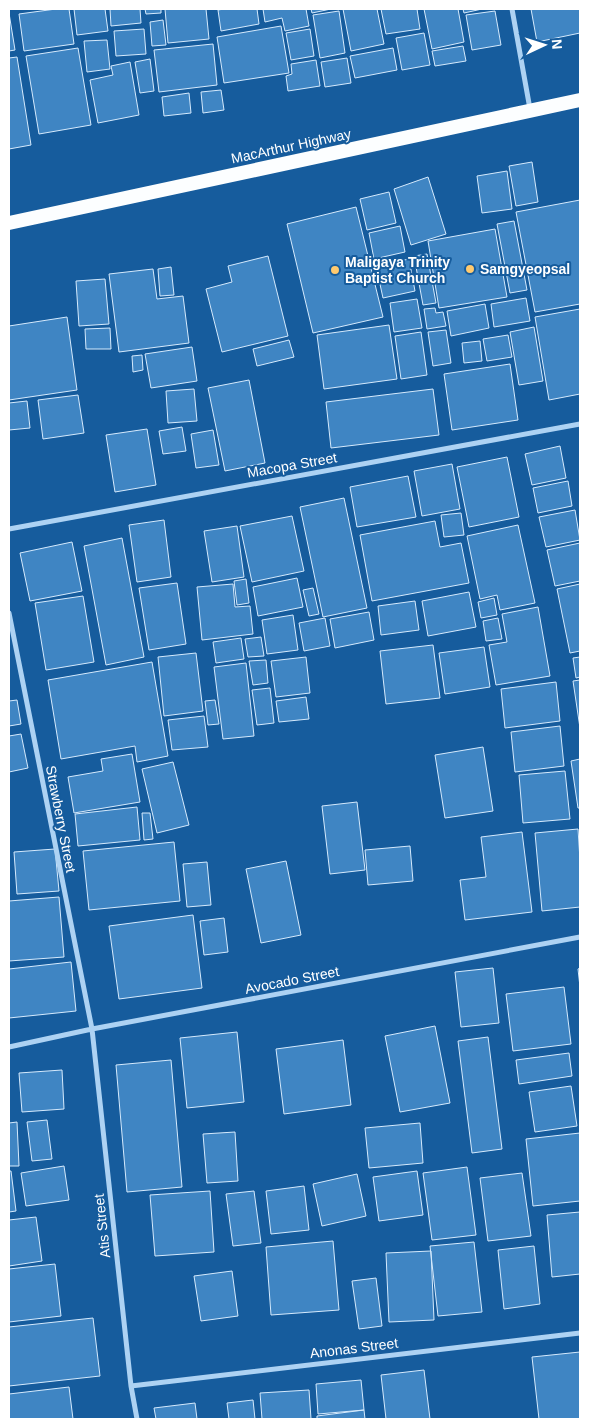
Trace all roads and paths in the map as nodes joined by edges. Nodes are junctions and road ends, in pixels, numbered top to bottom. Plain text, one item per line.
1 (512, 9) edge
2 (580, 100) edge
3 (531, 111) junction
4 (9, 223) edge
5 (580, 424) edge
6 (9, 530) edge
7 (9, 613) edge
8 (580, 937) edge
9 (92, 1029) junction
10 (9, 1047) edge
11 (580, 1333) edge
12 (131, 1386) junction
13 (137, 1419) edge

1 - 3 street
2 - 3 highway, MacArthur Highway
3 - 4 highway, MacArthur Highway
5 - 6 street, Macopa Street
7 - 9 street, Strawberry Street
8 - 9 street, Avocado Street
9 - 10 street, Avocado Street
9 - 12 street, Atis Street
11 - 12 street, Anonas Street
12 - 13 street, Atis Street

